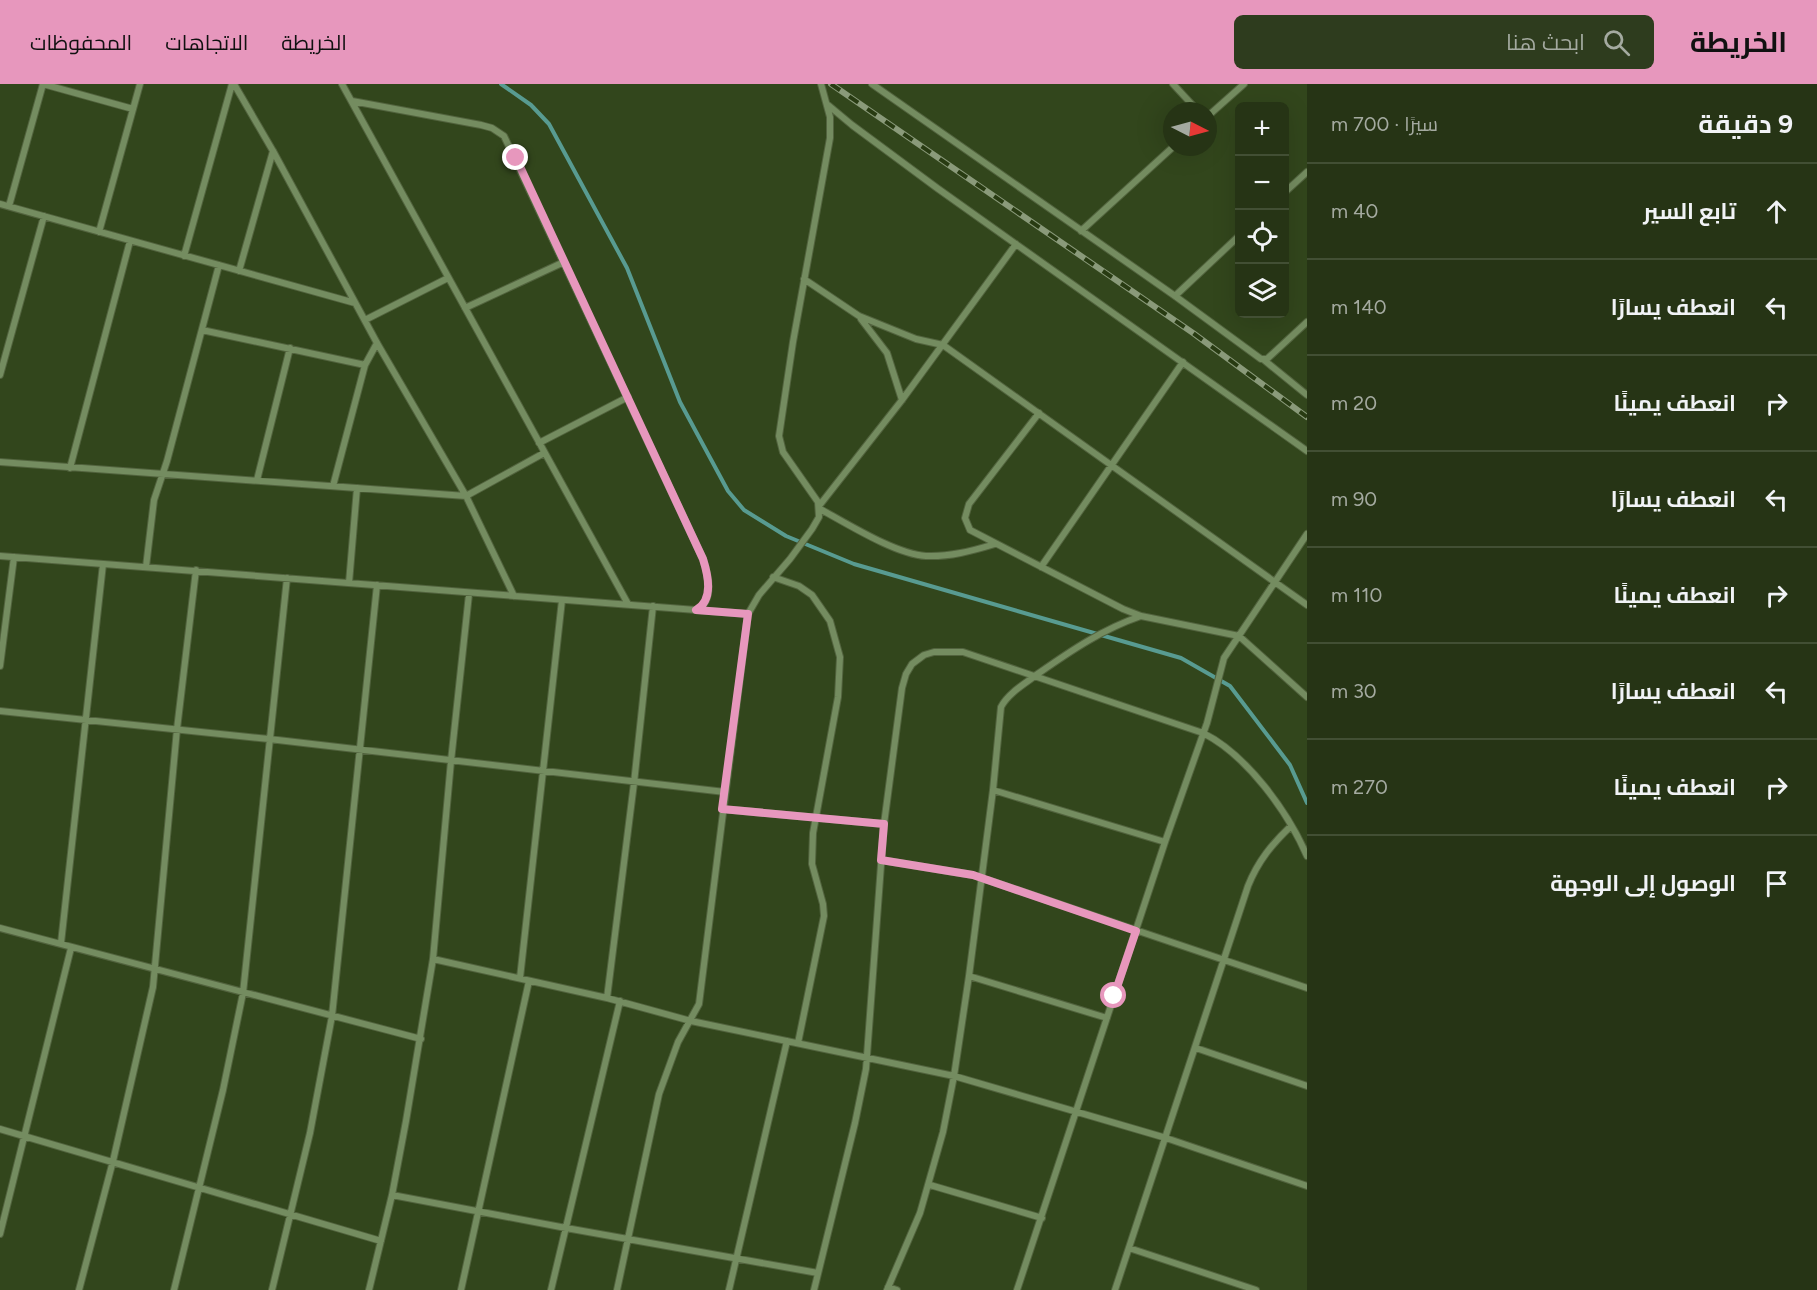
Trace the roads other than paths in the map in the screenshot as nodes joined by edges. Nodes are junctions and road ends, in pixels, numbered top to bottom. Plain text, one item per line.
1 (43, 84) edge
2 (140, 84) edge
3 (233, 84) edge
4 (342, 84) edge
5 (821, 84) edge
6 (872, 84) edge
7 (1173, 84) edge
8 (1244, 84) edge
9 (352, 102) junction
10 (1190, 102) edge
11 (825, 103) junction
12 (1217, 108) edge
13 (133, 109) junction
14 (273, 151) junction
15 (1163, 156) edge
16 (1307, 172) edge
17 (1289, 188) edge
18 (0, 204) edge
19 (9, 206) junction
20 (44, 216) junction
21 (1081, 231) junction
22 (99, 232) junction
23 (1235, 240) edge
24 (130, 241) junction
25 (1016, 244) junction
26 (184, 256) junction
27 (564, 262) junction
28 (219, 265) junction
29 (239, 271) junction
30 (448, 278) junction
31 (804, 279) junction
32 (1175, 297) junction
33 (355, 303) junction
34 (465, 308) junction
35 (859, 316) junction
36 (365, 320) junction
37 (1307, 322) edge
38 (202, 330) junction
39 (377, 343) junction
40 (943, 345) junction
41 (290, 348) junction
42 (1264, 360) junction
43 (1184, 362) junction
44 (365, 365) junction
45 (0, 375) edge
46 (1307, 395) edge
47 (627, 397) junction
48 (902, 400) junction
49 (1039, 413) junction
50 (539, 443) junction
51 (1307, 452) edge
52 (544, 453) junction
53 (0, 462) edge
54 (1112, 466) junction
55 (70, 468) junction
56 (162, 473) junction
57 (257, 480) junction
58 (333, 486) junction
59 (357, 488) junction
60 (466, 496) junction
61 (819, 508) junction
62 (1307, 534) edge
63 (995, 544) junction
64 (0, 556) edge
65 (14, 557) junction
66 (103, 564) junction
67 (146, 567) junction
68 (1041, 567) junction
69 (196, 570) junction
70 (773, 577) junction
71 (287, 578) junction
72 (1275, 581) junction
73 (349, 583) junction
74 (377, 585) junction
75 (469, 594) junction
76 (514, 596) junction
77 (562, 600) junction
78 (628, 604) junction
79 (1307, 605) edge
80 (653, 606) junction
81 (696, 610) junction
82 (748, 614) junction
83 (1142, 616) junction
84 (1239, 636) junction
85 (0, 666) edge
86 (1035, 676) junction
87 (1307, 697) edge
88 (0, 711) edge
89 (85, 720) junction
90 (177, 729) junction
91 (1203, 733) junction
92 (269, 739) junction
93 (361, 750) junction
94 (451, 762) junction
95 (542, 772) junction
96 (634, 783) junction
97 (993, 790) junction
98 (725, 792) junction
99 (722, 809) junction
100 (814, 817) junction
101 (884, 824) junction
102 (1291, 826) junction
103 (1165, 842) junction
104 (1307, 856) edge
105 (881, 860) junction
106 (980, 878) junction
107 (0, 928) edge
108 (1136, 931) junction
109 (61, 943) junction
110 (71, 948) junction
111 (433, 959) junction
112 (1224, 962) junction
113 (154, 969) junction
114 (969, 976) junction
115 (520, 978) junction
116 (529, 981) junction
117 (1307, 988) edge
118 (243, 993) junction
119 (608, 998) junction
120 (620, 1001) junction
121 (332, 1016) junction
122 (1107, 1018) junction
123 (691, 1021) junction
124 (422, 1039) junction
125 (787, 1041) junction
126 (798, 1043) junction
127 (1196, 1048) junction
128 (867, 1057) junction
129 (954, 1076) junction
130 (1307, 1086) edge
131 (1077, 1112) junction
132 (0, 1129) edge
133 (24, 1136) junction
134 (1166, 1138) junction
135 (113, 1161) junction
136 (930, 1185) junction
137 (1307, 1186) edge
138 (200, 1187) junction
139 (392, 1195) junction
140 (478, 1211) junction
141 (290, 1216) junction
142 (1042, 1218) junction
143 (566, 1228) junction
144 (0, 1234) edge
145 (628, 1239) junction
146 (381, 1241) junction
147 (1129, 1248) junction
148 (737, 1258) junction
149 (818, 1273) junction
150 (887, 1289) edge
151 (79, 1290) edge
152 (174, 1290) edge
153 (272, 1290) edge
154 (369, 1290) edge
155 (461, 1290) edge
156 (551, 1290) edge
157 (617, 1290) edge
158 (729, 1290) edge
159 (814, 1290) edge
160 (897, 1290) edge
161 (1017, 1290) edge
162 (1115, 1290) edge
163 (1256, 1290) edge

1 - 13 street
1 - 19 street
2 - 13 street
3 - 14 street
3 - 26 street
4 - 9 street
5 - 11 street
6 - 21 street
7 - 10 street
8 - 12 street
9 - 27 street
9 - 30 street
11 - 25 street
11 - 31 street
13 - 22 street
14 - 29 street
14 - 33 street
15 - 21 street
16 - 17 street
18 - 19 street
19 - 20 street
20 - 22 street
20 - 45 street
21 - 32 street
22 - 24 street
23 - 32 street
24 - 26 street
24 - 55 street
25 - 40 street
25 - 43 street
26 - 28 street
27 - 34 street
27 - 47 street
28 - 29 street
28 - 38 street
29 - 33 street
30 - 34 street
30 - 36 street
31 - 35 street
31 - 61 street
32 - 42 street
33 - 36 street
34 - 50 street
35 - 40 street
35 - 48 street
36 - 39 street
37 - 42 street
38 - 41 street
38 - 56 street
39 - 44 street
39 - 60 street
40 - 48 street
40 - 49 street
41 - 44 street
41 - 57 street
42 - 46 street
43 - 51 street
43 - 54 street
44 - 58 street
47 - 50 street
47 - 81 street
48 - 61 street
49 - 54 street
49 - 63 street
50 - 52 street
52 - 60 street
52 - 78 street
53 - 55 street
54 - 68 street
54 - 72 street
55 - 56 street
56 - 57 street
56 - 67 street
57 - 58 street
58 - 59 street
59 - 60 street
59 - 73 street
60 - 76 street
61 - 63 street
61 - 70 street
62 - 72 street
63 - 68 street
64 - 65 street
65 - 66 street
65 - 85 street
66 - 67 street
66 - 89 street
67 - 69 street
68 - 83 street
69 - 71 street
69 - 90 street
70 - 82 street
70 - 100 street
71 - 73 street
71 - 92 street
72 - 79 street
72 - 84 street
73 - 74 street
74 - 75 street
74 - 93 street
75 - 76 street
75 - 94 street
76 - 77 street
77 - 78 street
77 - 95 street
78 - 80 street
80 - 81 street
80 - 96 street
81 - 82 street
82 - 98 street
83 - 84 street
83 - 86 street
84 - 87 street
84 - 91 street
86 - 91 street
86 - 97 street
86 - 101 street
88 - 89 street
89 - 90 street
89 - 109 street
90 - 92 street
90 - 113 street
91 - 102 street
91 - 103 street
92 - 93 street
92 - 118 street
93 - 94 street
93 - 121 street
94 - 95 street
94 - 111 street
95 - 96 street
95 - 115 street
96 - 98 street
96 - 119 street
97 - 103 street
97 - 106 street
98 - 99 street
99 - 100 street
99 - 123 street
100 - 101 street
100 - 126 street
101 - 105 street
102 - 104 street
102 - 112 street
103 - 108 street
105 - 106 street
105 - 128 street
106 - 108 street
106 - 114 street
107 - 109 street
108 - 112 street
108 - 122 street
109 - 110 street
110 - 113 street
110 - 133 street
111 - 115 street
111 - 124 street
112 - 117 street
112 - 127 street
113 - 118 street
113 - 135 street
114 - 122 street
114 - 129 street
115 - 116 street
116 - 119 street
116 - 140 street
118 - 121 street
118 - 138 street
119 - 120 street
120 - 123 street
120 - 143 street
121 - 124 street
121 - 141 street
122 - 131 street
123 - 125 street
123 - 145 street
124 - 139 street
125 - 126 street
125 - 148 street
126 - 128 street
127 - 130 street
127 - 134 street
128 - 129 street
128 - 149 street
129 - 131 street
129 - 136 street
131 - 134 street
131 - 142 street
132 - 133 street
133 - 135 street
133 - 144 street
134 - 137 street
134 - 147 street
135 - 138 street
135 - 151 street
136 - 142 street
136 - 150 street
138 - 141 street
138 - 152 street
139 - 140 street
139 - 146 street
140 - 143 street
140 - 155 street
141 - 146 street
141 - 153 street
142 - 161 street
143 - 145 street
143 - 156 street
145 - 148 street
145 - 157 street
146 - 154 street
147 - 162 street
147 - 163 street
148 - 149 street
148 - 158 street
149 - 159 street
150 - 160 street

